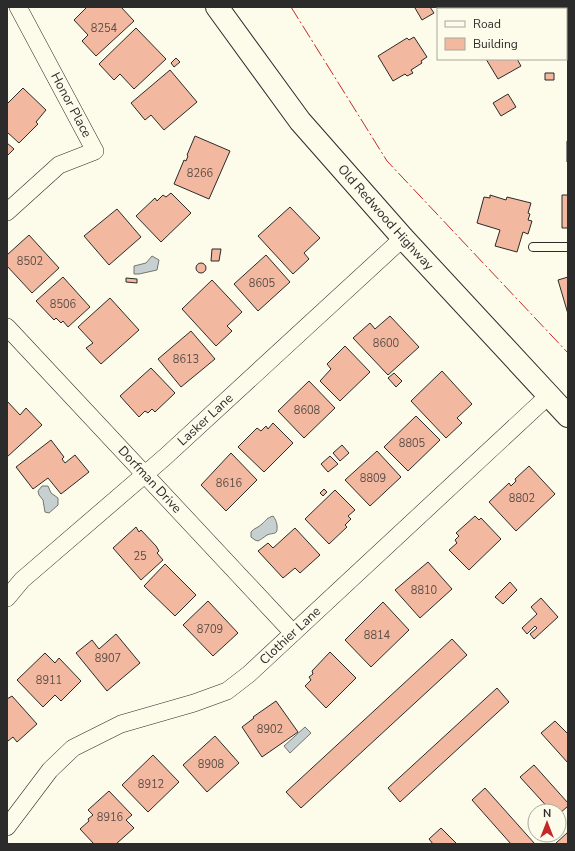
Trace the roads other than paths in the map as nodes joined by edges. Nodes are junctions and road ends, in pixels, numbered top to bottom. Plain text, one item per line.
1 (18, 7) edge
2 (217, 7) edge
3 (7, 212) edge
4 (403, 238) junction
5 (534, 247) dead end
6 (568, 247) edge
7 (7, 327) edge
8 (548, 396) junction
9 (568, 416) edge
10 (144, 475) junction
11 (7, 598) edge
12 (293, 633) junction
13 (7, 827) edge

1 - 3 street, Honor Place
2 - 4 main road, Old Redwood Highway
4 - 8 main road, Old Redwood Highway
4 - 10 street, Lasker Lane
5 - 6 lane
7 - 10 street, Dorfman Drive
8 - 9 main road, Old Redwood Highway
8 - 12 street, Clothier Lane
10 - 11 street, Lasker Lane
10 - 12 street, Dorfman Drive
12 - 13 street, Clothier Lane

